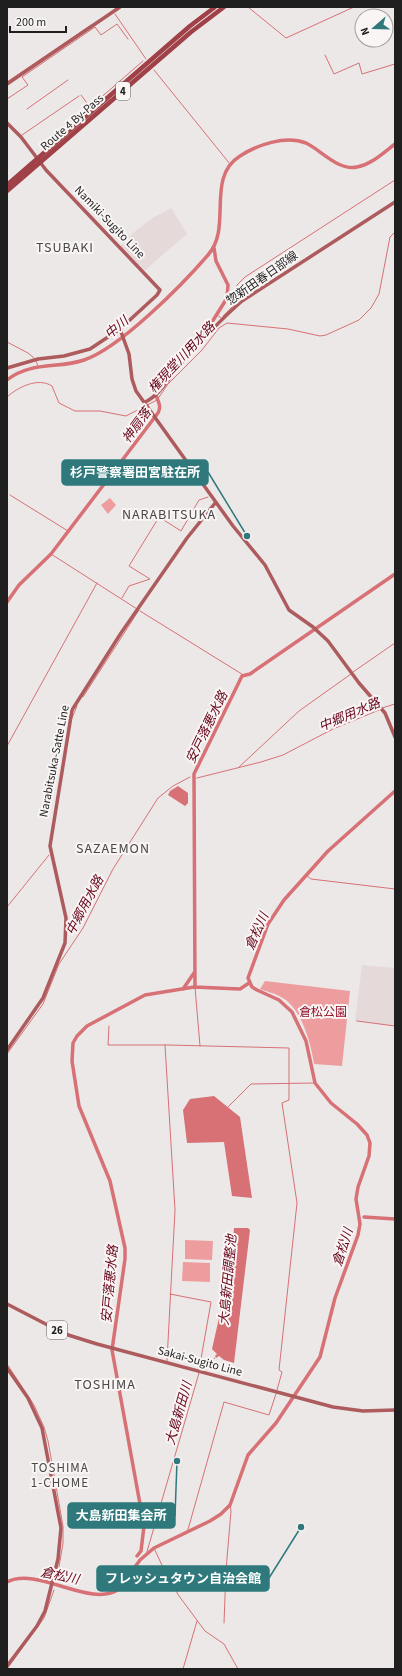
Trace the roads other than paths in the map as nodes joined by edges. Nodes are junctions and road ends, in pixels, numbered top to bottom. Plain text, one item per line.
1 (120, 7) edge
2 (215, 7) edge
3 (224, 7) edge
4 (7, 84) edge
5 (7, 123) edge
6 (38, 161) junction
7 (7, 185) edge
8 (7, 191) edge
9 (395, 202) edge
10 (121, 331) junction
11 (7, 368) edge
12 (144, 402) junction
13 (216, 502) junction
14 (395, 737) edge
15 (7, 1050) edge
16 (7, 1304) edge
17 (7, 1368) edge
18 (395, 1410) edge
19 (7, 1666) edge

1 - 4 main road
2 - 6 highway, Route 4 By-Pass / 4
3 - 6 highway, Route 4 By-Pass / 4
5 - 6 main road, Namiki-Sugito Line
6 - 7 highway, Route 4 By-Pass / 4
6 - 8 highway, Route 4 By-Pass / 4
6 - 10 main road, Namiki-Sugito Line
9 - 12 main road, 惣新田春日部線
10 - 11 main road
10 - 12 main road
12 - 13 main road
13 - 14 main road
13 - 15 main road, Narabitsuka-Satte Line
16 - 18 main road, Sakai-Sugito Line / 26
17 - 19 main road

